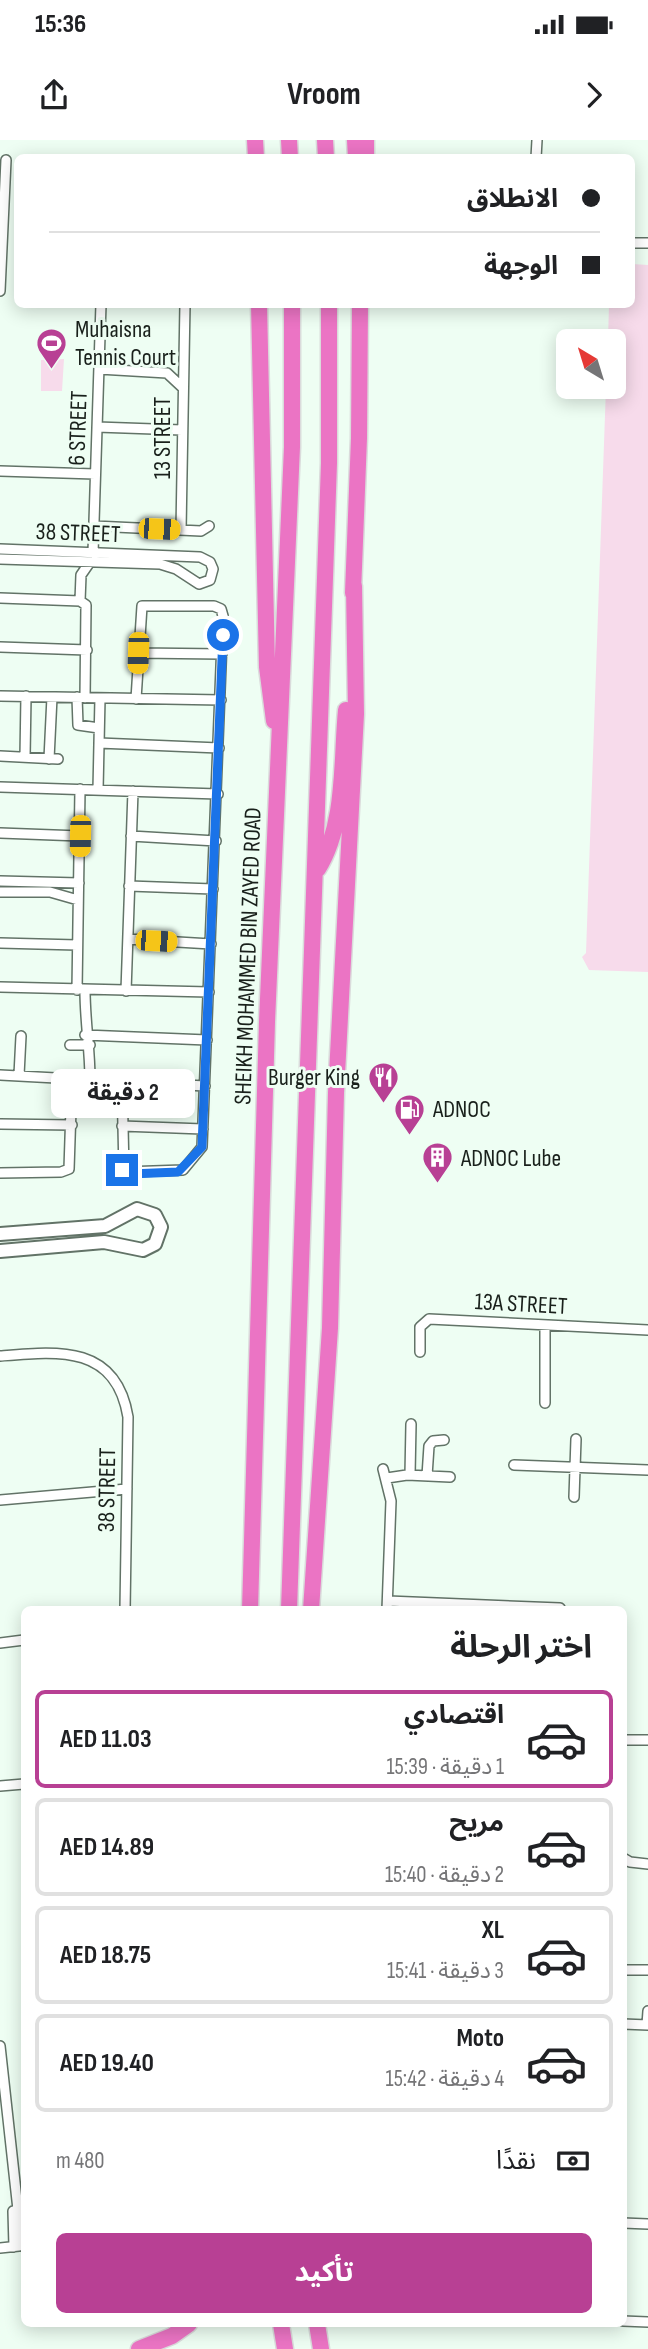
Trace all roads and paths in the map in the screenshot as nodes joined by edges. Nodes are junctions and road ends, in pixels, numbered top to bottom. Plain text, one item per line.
1 (3, 160) edge
2 (1, 250) edge
3 (0, 291) edge
4 (101, 308) edge
5 (184, 308) edge
6 (259, 308) edge
7 (292, 308) edge
8 (329, 308) edge
9 (360, 308) edge
10 (183, 359) junction
11 (99, 369) junction
12 (160, 372) junction
13 (182, 387) junction
14 (97, 428) junction
15 (182, 430) junction
16 (0, 471) edge
17 (95, 474) junction
18 (94, 526) junction
19 (209, 526) dead end
20 (181, 530) junction
21 (0, 550) edge
22 (91, 557) junction
23 (197, 557) junction
24 (0, 559) edge
25 (73, 561) junction
26 (81, 575) junction
27 (188, 579) junction
28 (354, 586) junction
29 (0, 598) edge
30 (80, 601) junction
31 (0, 647) edge
32 (87, 650) junction
33 (138, 653) junction
34 (222, 654) junction
35 (0, 696) edge
36 (26, 696) junction
37 (52, 697) junction
38 (81, 698) junction
39 (100, 698) junction
40 (136, 699) junction
41 (220, 700) junction
42 (99, 728) junction
43 (99, 743) junction
44 (219, 748) junction
45 (280, 750) junction
46 (0, 756) edge
47 (25, 757) junction
48 (0, 787) edge
49 (80, 789) junction
50 (98, 790) junction
51 (133, 791) junction
52 (218, 793) junction
53 (0, 834) edge
54 (80, 836) junction
55 (131, 836) junction
56 (215, 841) junction
57 (317, 871) junction
58 (0, 881) edge
59 (79, 883) junction
60 (130, 886) junction
61 (214, 889) junction
62 (0, 892) edge
63 (78, 900) junction
64 (128, 939) junction
65 (0, 943) edge
66 (211, 944) junction
67 (77, 945) junction
68 (0, 987) edge
69 (81, 990) junction
70 (126, 991) junction
71 (209, 992) junction
72 (85, 1035) junction
73 (20, 1036) dead end
74 (207, 1040) junction
75 (70, 1045) dead end
76 (90, 1045) junction
77 (0, 1075) edge
78 (19, 1075) junction
79 (72, 1079) junction
80 (90, 1080) junction
81 (122, 1081) junction
82 (205, 1086) junction
83 (0, 1124) edge
84 (72, 1125) junction
85 (122, 1126) junction
86 (203, 1129) junction
87 (0, 1173) edge
88 (0, 1234) edge
89 (0, 1251) edge
90 (545, 1325) junction
91 (648, 1330) edge
92 (420, 1352) dead end
93 (0, 1356) edge
94 (544, 1403) dead end
95 (411, 1424) dead end
96 (576, 1439) dead end
97 (443, 1440) dead end
98 (410, 1449) junction
99 (428, 1450) junction
100 (514, 1465) dead end
101 (575, 1467) junction
102 (648, 1470) edge
103 (410, 1475) junction
104 (427, 1476) junction
105 (450, 1477) dead end
106 (127, 1489) junction
107 (574, 1497) dead end
108 (0, 1500) edge
109 (388, 1605) edge
110 (125, 1606) edge
111 (250, 1606) edge
112 (289, 1606) edge
113 (311, 1606) edge
114 (445, 1606) edge
115 (21, 1640) edge
116 (0, 1643) edge
117 (627, 1740) edge
118 (648, 1740) edge
119 (21, 1784) edge
120 (0, 1786) edge
121 (627, 1860) edge
122 (648, 1864) edge
123 (627, 1970) edge
124 (648, 1970) edge
125 (648, 2011) edge
126 (627, 2024) edge
127 (648, 2025) edge
128 (0, 2046) edge
129 (627, 2224) edge
130 (648, 2224) edge
131 (20, 2246) edge
132 (0, 2248) edge
133 (627, 2321) edge
134 (648, 2322) edge
135 (185, 2327) edge
136 (281, 2327) edge
137 (317, 2327) edge
138 (139, 2349) edge
139 (285, 2349) edge
140 (321, 2349) edge

1 - 2 street
2 - 3 street
4 - 11 street, 6 STREET
5 - 10 street, 13 STREET
6 - 45 highway
7 - 45 highway, SHEIKH MOHAMMED BIN ZAYED ROAD
8 - 57 highway
9 - 28 highway
10 - 12 street
10 - 13 street, 13 STREET
11 - 12 street
11 - 14 street, 6 STREET
12 - 13 street
13 - 15 street, 13 STREET
14 - 15 street
14 - 17 street, 6 STREET
15 - 20 street, 13 STREET
16 - 17 street
17 - 18 street, 6 STREET
18 - 20 street
18 - 22 street, 6 STREET
19 - 20 street
21 - 22 street, 38 STREET
22 - 23 street, 38 STREET
22 - 25 street, 38 STREET
22 - 26 street
22 - 27 street, 38 STREET
23 - 27 street
23 - 27 street
24 - 25 street, 38 STREET
25 - 26 street
26 - 30 street
28 - 57 highway
28 - 113 highway
29 - 30 street
30 - 32 street
31 - 32 street
32 - 38 street
33 - 34 street
33 - 34 street
33 - 40 street
34 - 41 street
35 - 36 street
36 - 37 street
36 - 47 street
37 - 38 street
37 - 47 street
38 - 39 street
38 - 42 street
39 - 40 street
39 - 42 street
40 - 41 street
41 - 44 street
42 - 43 street
43 - 44 street
43 - 50 street
44 - 52 street
45 - 111 highway, SHEIKH MOHAMMED BIN ZAYED ROAD
46 - 47 street
48 - 49 street
49 - 50 street
49 - 54 street
50 - 51 street
51 - 52 street
51 - 55 street
52 - 56 street
53 - 54 street
54 - 59 street
55 - 56 street
55 - 60 street
56 - 61 street
57 - 112 highway
58 - 59 street
59 - 63 street
60 - 61 street
60 - 64 street
61 - 66 street
62 - 63 street
63 - 67 street
64 - 66 street
64 - 70 street
65 - 67 street
66 - 71 street
67 - 69 street
68 - 69 street
69 - 70 street
69 - 72 street
70 - 71 street
71 - 74 street
72 - 74 street
72 - 76 street
73 - 78 street
74 - 82 street
75 - 76 street
76 - 80 street
77 - 78 street
78 - 79 street
79 - 80 street
79 - 84 street
80 - 81 street
81 - 82 street
81 - 85 street
82 - 86 street
83 - 84 street
84 - 87 street
85 - 86 street
85 - 86 street
88 - 89 street
90 - 91 street, 13A STREET
90 - 92 street, 13A STREET
90 - 94 street
93 - 106 street, 38 STREET
95 - 98 street
96 - 101 street
97 - 99 street
98 - 99 street
98 - 103 street
99 - 104 street
100 - 101 street
101 - 102 street
101 - 107 street
103 - 104 street
103 - 109 street
104 - 105 street
106 - 108 street
106 - 110 street, 38 STREET
109 - 114 street
115 - 116 street
117 - 118 street
119 - 120 street
121 - 122 street
123 - 124 street
125 - 127 street
126 - 127 street
128 - 131 street
129 - 130 street
131 - 132 street
133 - 134 street
135 - 138 highway
136 - 139 highway
137 - 140 highway

